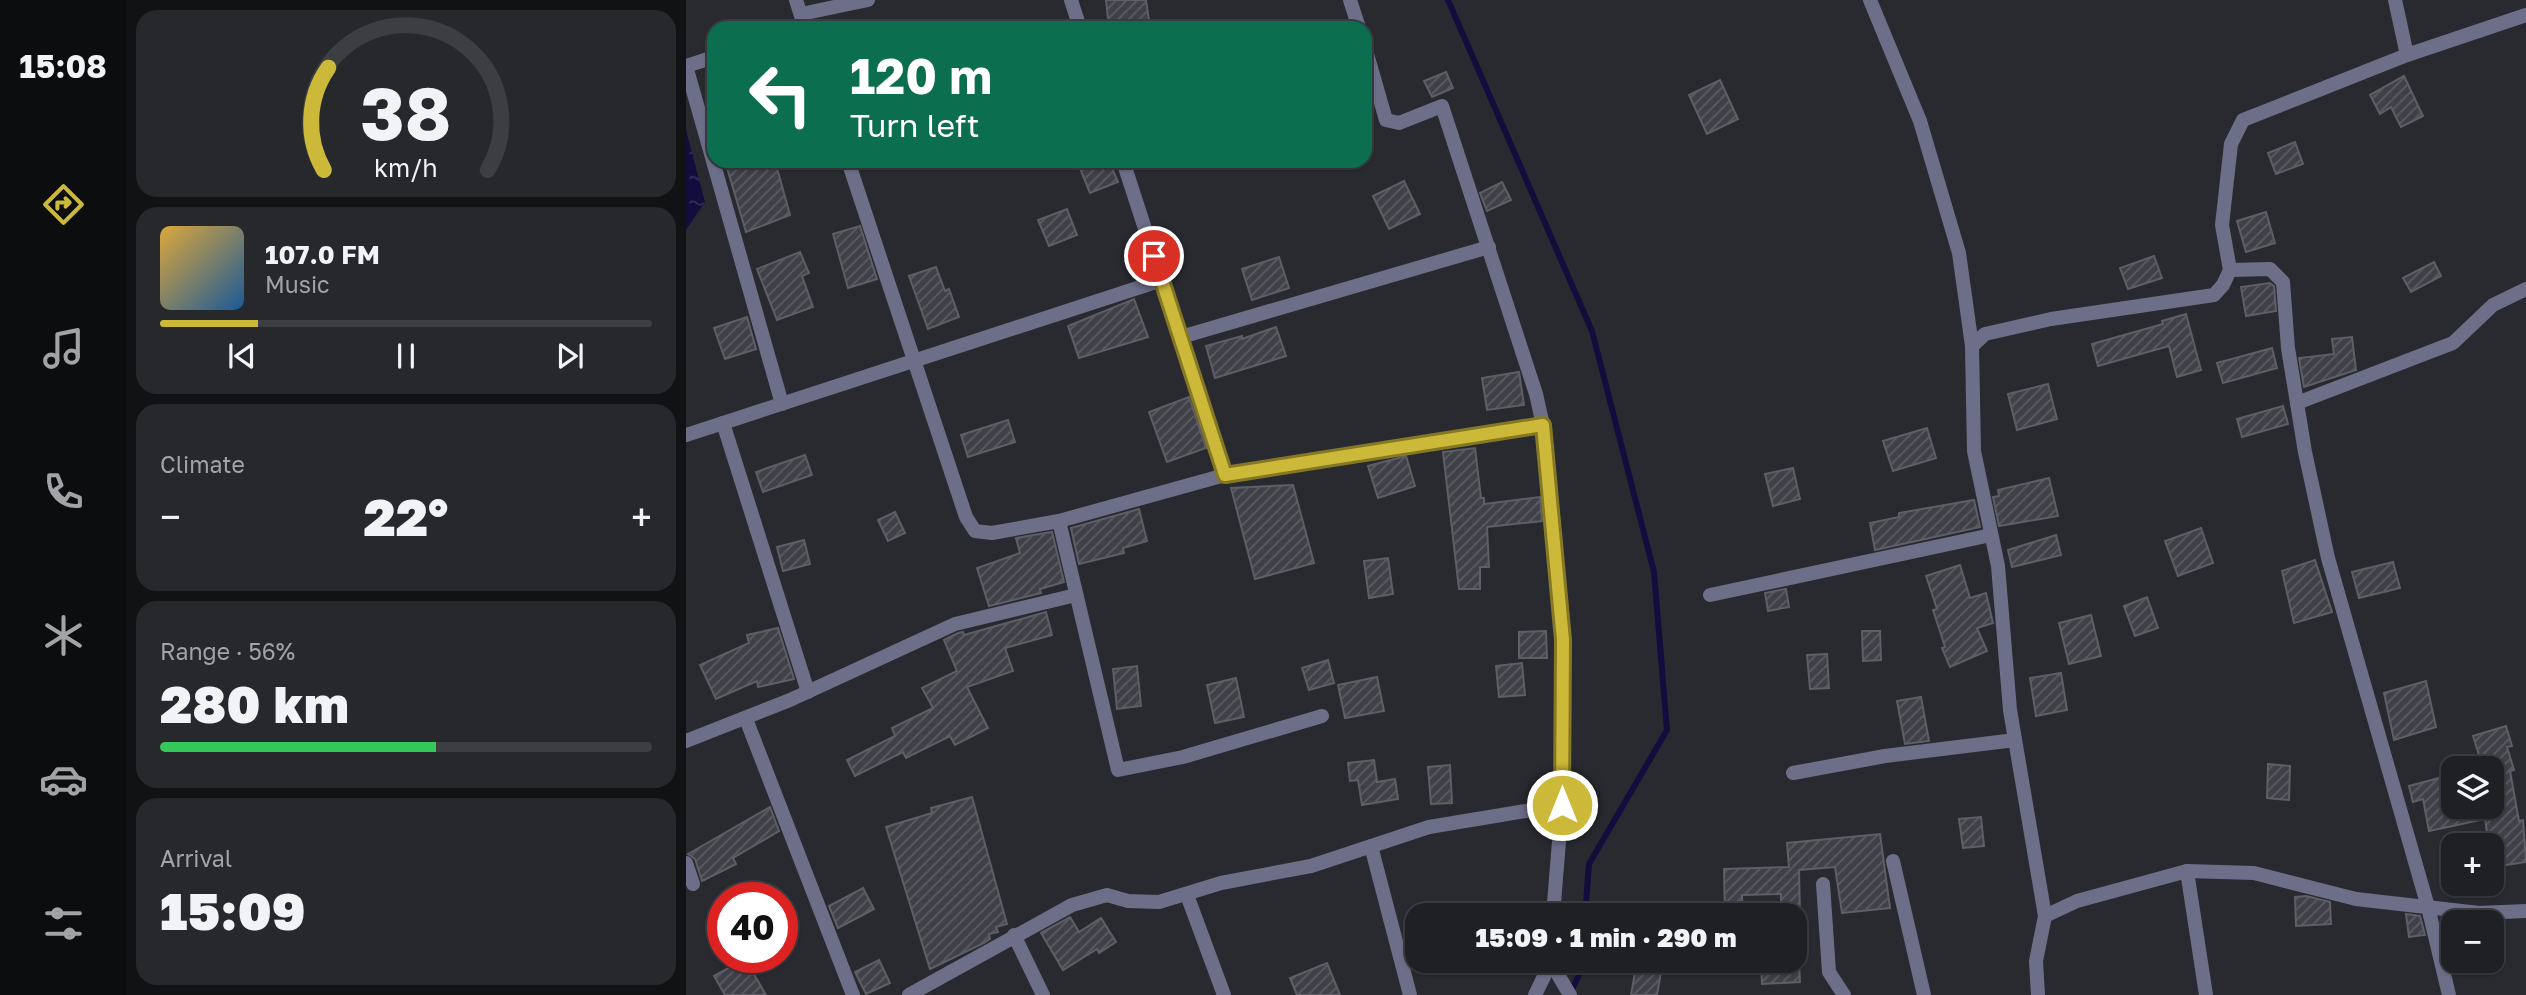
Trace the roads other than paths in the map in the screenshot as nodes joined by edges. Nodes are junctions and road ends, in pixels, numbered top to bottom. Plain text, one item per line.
1 (868, 0) edge
2 (1070, 0) edge
3 (1350, 0) edge
4 (1870, 0) edge
5 (2395, 0) edge
6 (2526, 15) edge
7 (802, 20) edge
8 (1078, 21) edge
9 (1357, 21) edge
10 (2407, 55) junction
11 (707, 59) edge
12 (686, 66) edge
13 (686, 66) edge
14 (1372, 71) edge
15 (707, 140) edge
16 (715, 168) edge
17 (850, 168) edge
18 (1125, 168) edge
19 (1489, 247) junction
20 (2230, 270) junction
21 (1162, 280) junction
22 (2526, 289) edge
23 (1181, 337) junction
24 (1972, 346) junction
25 (913, 361) junction
26 (2297, 403) junction
27 (782, 404) junction
28 (723, 423) junction
29 (1543, 425) junction
30 (686, 435) edge
31 (1225, 475) junction
32 (1059, 521) junction
33 (1991, 535) junction
34 (1076, 595) junction
35 (1710, 595) dead end
36 (808, 692) junction
37 (1322, 716) dead end
38 (746, 719) junction
39 (2015, 740) junction
40 (686, 741) edge
41 (1793, 773) dead end
42 (1562, 805) junction
43 (1371, 846) junction
44 (1892, 861) dead end
45 (686, 863) edge
46 (2187, 871) junction
47 (692, 884) dead end
48 (1823, 884) dead end
49 (1187, 895) junction
50 (1554, 903) edge
51 (2428, 907) junction
52 (2526, 911) edge
53 (2045, 916) junction
54 (1014, 935) junction
55 (1545, 973) edge
56 (1557, 973) edge
57 (853, 995) edge
58 (909, 995) edge
59 (1043, 995) edge
60 (1224, 995) edge
61 (1410, 995) edge
62 (1535, 995) edge
63 (1570, 995) edge
64 (1844, 995) edge
65 (1924, 995) edge
66 (2038, 995) edge
67 (2206, 995) edge
68 (2449, 995) edge

1 - 7 street
2 - 8 street
3 - 9 street
4 - 24 street
5 - 10 street
6 - 10 street
10 - 20 street
11 - 13 street
12 - 15 street
14 - 19 street
16 - 27 street
17 - 25 street
18 - 21 street
19 - 23 street
19 - 29 street
20 - 24 street
20 - 26 street
21 - 23 street
21 - 25 street
22 - 26 street
23 - 31 street
24 - 33 street
25 - 27 street
25 - 32 street
26 - 51 street
27 - 28 street
28 - 30 street
28 - 36 street
29 - 31 street
29 - 42 street
31 - 32 street
32 - 34 street
33 - 35 street
33 - 39 street
34 - 36 street
34 - 37 street
36 - 38 street
38 - 40 street
38 - 57 street
39 - 41 street
39 - 53 street
42 - 43 street
42 - 50 street
43 - 49 street
43 - 61 street
44 - 65 street
45 - 47 street
46 - 51 street
46 - 53 street
46 - 67 street
48 - 64 street
49 - 54 street
49 - 60 street
51 - 52 street
51 - 68 street
53 - 66 street
54 - 58 street
54 - 59 street
55 - 62 street
56 - 63 street

